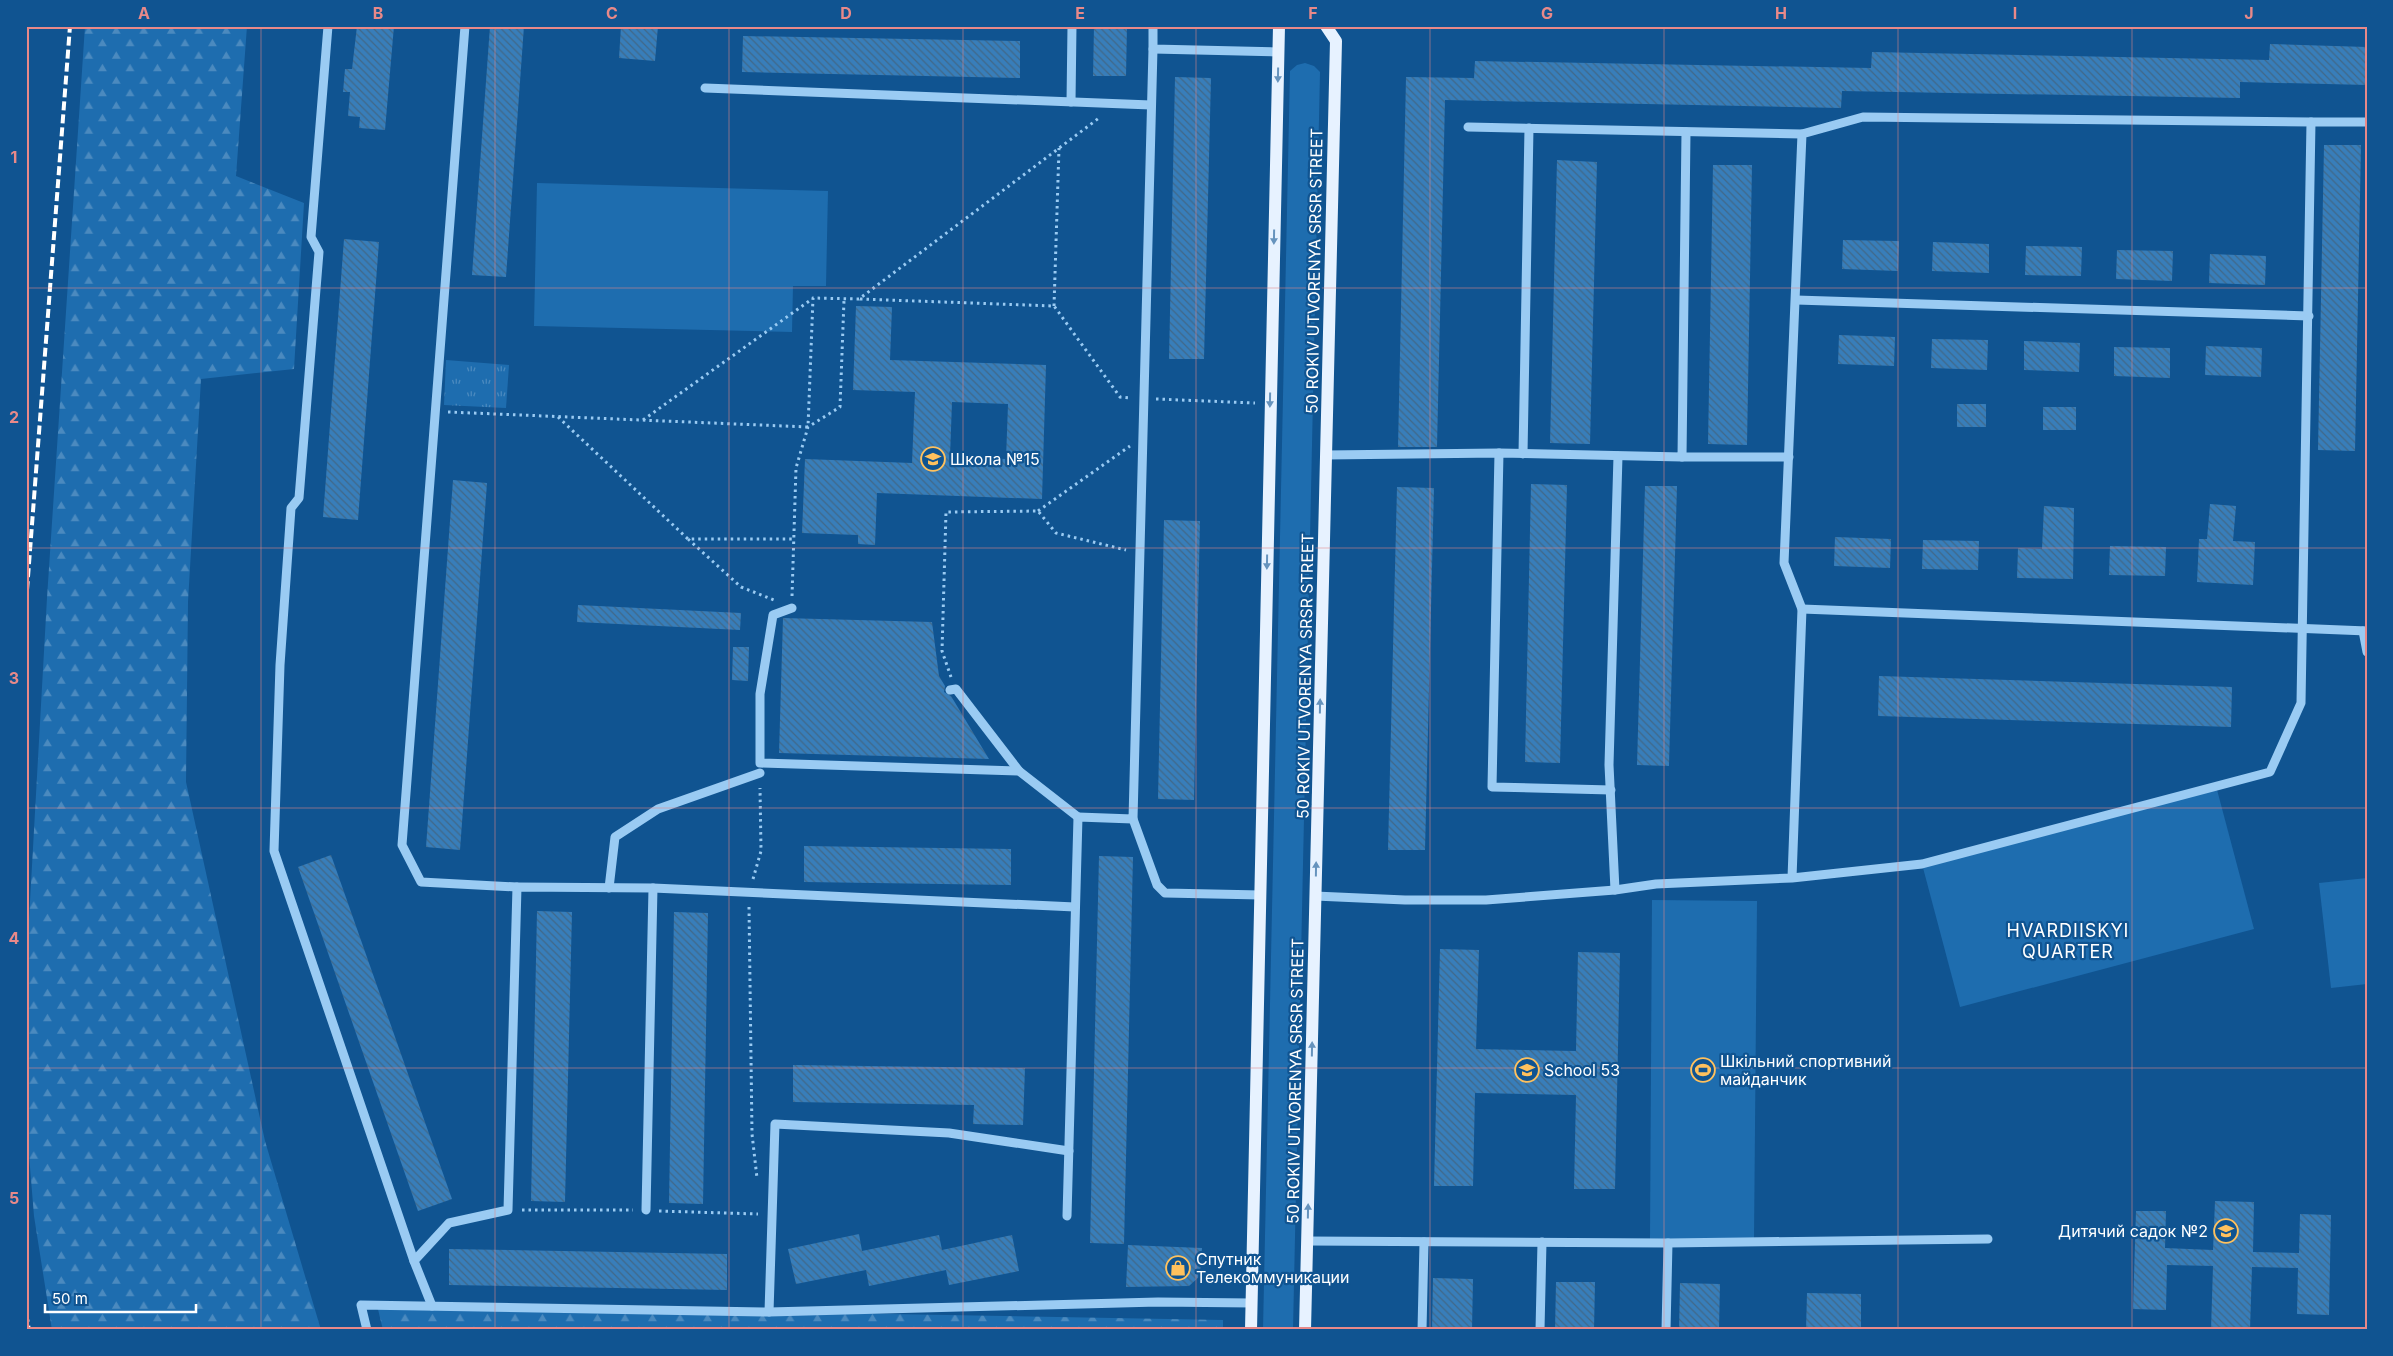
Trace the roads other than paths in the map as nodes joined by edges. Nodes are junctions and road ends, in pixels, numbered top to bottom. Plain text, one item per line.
1 (328, 26) edge
2 (465, 26) edge
3 (1072, 26) edge
4 (1153, 26) edge
5 (1279, 26) edge
6 (1326, 26) edge
7 (1153, 49) junction
8 (1278, 52) junction
9 (705, 88) dead end
10 (1070, 102) junction
11 (1151, 105) junction
12 (2311, 122) junction
13 (2367, 122) edge
14 (1468, 127) dead end
15 (1529, 128) junction
16 (1686, 132) junction
17 (1802, 134) junction
18 (1796, 300) junction
19 (2308, 316) junction
20 (1499, 453) junction
21 (1326, 454) junction
22 (1523, 454) junction
23 (1618, 456) junction
24 (1682, 457) junction
25 (1789, 457) junction
26 (792, 608) road end
27 (1802, 609) junction
28 (2303, 630) junction
29 (2365, 631) edge
30 (2367, 652) edge
31 (953, 690) road end
32 (1019, 772) junction
33 (760, 773) road end
34 (1611, 790) junction
35 (1078, 818) junction
36 (1133, 818) junction
37 (1792, 878) junction
38 (517, 887) junction
39 (609, 888) junction
40 (653, 888) junction
41 (1615, 890) junction
42 (1261, 895) junction
43 (1315, 896) junction
44 (1075, 907) junction
45 (1069, 1151) junction
46 (646, 1210) dead end
47 (1067, 1216) dead end
48 (1988, 1239) dead end
49 (1307, 1241) junction
50 (1424, 1242) junction
51 (1542, 1242) junction
52 (1668, 1243) junction
53 (414, 1261) junction
54 (1252, 1303) junction
55 (432, 1306) junction
56 (769, 1312) junction
57 (367, 1330) edge
58 (1252, 1330) edge
59 (1305, 1330) edge
60 (1422, 1330) edge
61 (1540, 1330) edge
62 (1666, 1330) edge

1 - 53 lane
2 - 38 lane
3 - 10 lane
4 - 7 lane
5 - 8 main road
6 - 21 main road, 50 ROKIV UTVORENYA SRSR STREET
7 - 8 lane
7 - 11 lane
8 -> 42 main road
9 - 10 lane
10 - 11 lane
11 - 36 lane
12 - 13 lane
12 - 17 lane
12 - 19 lane
14 - 15 lane
15 - 16 lane
15 - 22 lane
16 - 17 lane
16 - 24 lane
17 - 18 lane
18 - 19 lane
18 - 25 lane
19 - 28 lane
20 - 21 lane
20 - 22 lane
20 - 34 lane
43 -> 21 main road, 50 ROKIV UTVORENYA SRSR STREET
22 - 23 lane
23 - 24 lane
23 - 34 lane
24 - 25 lane
25 - 27 lane
26 - 32 lane
27 - 28 lane
27 - 37 lane
28 - 29 lane
28 - 37 lane
29 - 30 lane
31 - 32 lane
32 - 35 lane
33 - 39 lane
34 - 41 lane
35 - 36 lane
35 - 44 lane
36 - 42 lane
37 - 41 lane
38 - 39 lane
38 - 53 lane
39 - 40 lane
40 - 44 lane
40 - 46 lane
41 - 43 lane
42 - 54 main road
49 -> 43 main road, 50 ROKIV UTVORENYA SRSR STREET
44 - 45 lane
45 - 47 lane
45 - 56 lane
48 - 52 lane
49 - 50 lane
49 - 59 main road, 50 ROKIV UTVORENYA SRSR STREET
50 - 51 lane
50 - 60 lane
51 - 52 lane
51 - 61 lane
52 - 62 lane
53 - 55 lane
54 - 56 lane
54 - 58 main road
55 - 56 lane
55 - 57 lane

